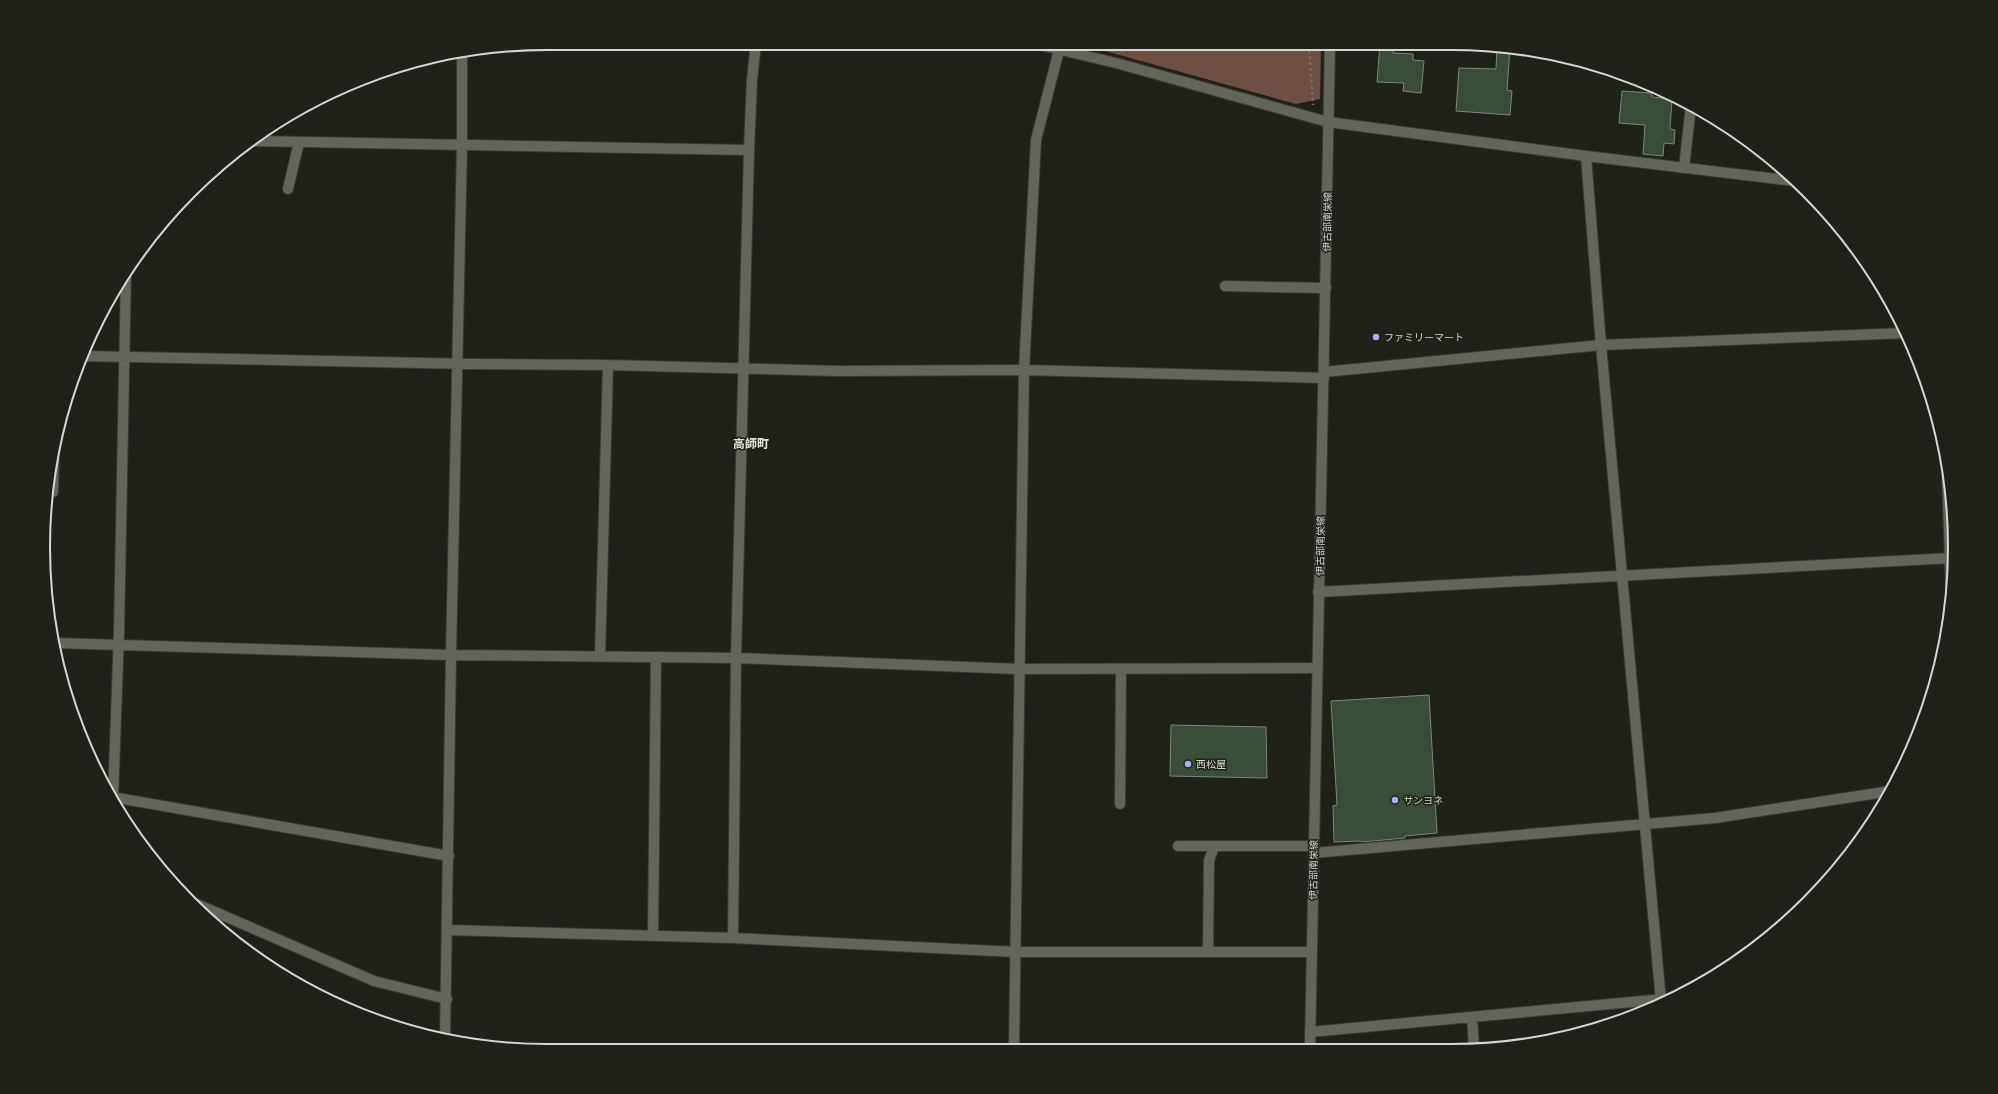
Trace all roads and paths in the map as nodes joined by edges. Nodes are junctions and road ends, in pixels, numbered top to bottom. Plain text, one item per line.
1 (755, 50) edge
2 (1059, 50) joint
3 (1309, 50) edge
4 (1330, 50) edge
5 (462, 58) edge
6 (1690, 112) edge
7 (1313, 119) junction
8 (1328, 122) junction
9 (261, 141) edge
10 (299, 142) junction
11 (462, 145) junction
12 (749, 150) junction
13 (1586, 156) junction
14 (1684, 168) junction
15 (1786, 180) edge
16 (288, 189) dead end
17 (126, 284) edge
18 (1225, 286) dead end
19 (1326, 288) junction
20 (1900, 333) edge
21 (1601, 345) junction
22 (88, 356) edge
23 (124, 357) junction
24 (458, 363) junction
25 (608, 365) junction
26 (744, 369) junction
27 (1024, 370) junction
28 (1324, 375) junction
29 (1948, 558) edge
30 (1622, 575) junction
31 (1318, 592) junction
32 (60, 643) edge
33 (118, 644) junction
34 (451, 654) junction
35 (600, 656) junction
36 (656, 657) junction
37 (736, 658) junction
38 (1121, 668) junction
39 (1317, 668) junction
40 (1019, 669) junction
41 (113, 789) edge
42 (1883, 792) edge
43 (119, 799) edge
44 (1120, 804) dead end
45 (1644, 825) junction
46 (1178, 846) dead end
47 (1214, 846) junction
48 (1313, 850) junction
49 (449, 856) junction
50 (206, 908) edge
51 (448, 930) junction
52 (654, 936) junction
53 (732, 938) junction
54 (1016, 952) junction
55 (1208, 952) junction
56 (1312, 952) junction
57 (1662, 997) edge
58 (446, 999) junction
59 (1653, 1001) edge
60 (1472, 1017) junction
61 (1310, 1032) junction
62 (446, 1033) edge
63 (1474, 1043) edge
64 (1014, 1044) edge
65 (1310, 1044) edge

1 - 12 street
2 - 7 street
2 - 27 street
3 - 7 path
4 - 8 street, 伊古部南栄線
5 - 11 street
6 - 14 street
7 - 8 street
8 - 13 street
8 - 19 street, 伊古部南栄線
9 - 10 street
10 - 11 street
10 - 16 street
11 - 12 street
11 - 24 street
12 - 26 street
13 - 14 street
13 - 21 street
14 - 15 street
17 - 23 street
18 - 19 street
19 - 28 street, 伊古部南栄線
20 - 21 street
21 - 28 street
21 - 30 street
22 - 23 street
23 - 24 street
23 - 33 street
24 - 25 street
24 - 34 street
25 - 26 street
25 - 35 street
26 - 27 street
26 - 37 street
27 - 28 street
27 - 40 street
28 - 31 street, 伊古部南栄線
29 - 30 street
30 - 31 street
30 - 45 street
31 - 39 street, 伊古部南栄線
32 - 33 street
33 - 34 street
33 - 41 street
34 - 35 street
34 - 49 street
35 - 36 street
36 - 37 street
36 - 52 street
37 - 40 street
37 - 53 street
38 - 39 street
38 - 40 street
38 - 44 street
39 - 48 street, 伊古部南栄線
40 - 54 street
42 - 45 street
43 - 49 street
45 - 48 street
45 - 57 street
46 - 47 street
47 - 48 street
47 - 55 street
48 - 56 street, 伊古部南栄線
49 - 51 street
50 - 58 street
51 - 52 street
51 - 58 street
52 - 53 street
53 - 54 street
54 - 55 street
54 - 64 street
55 - 56 street
56 - 61 street, 伊古部南栄線
58 - 62 street
59 - 60 street
60 - 61 street
60 - 63 street
61 - 65 street, 伊古部南栄線

